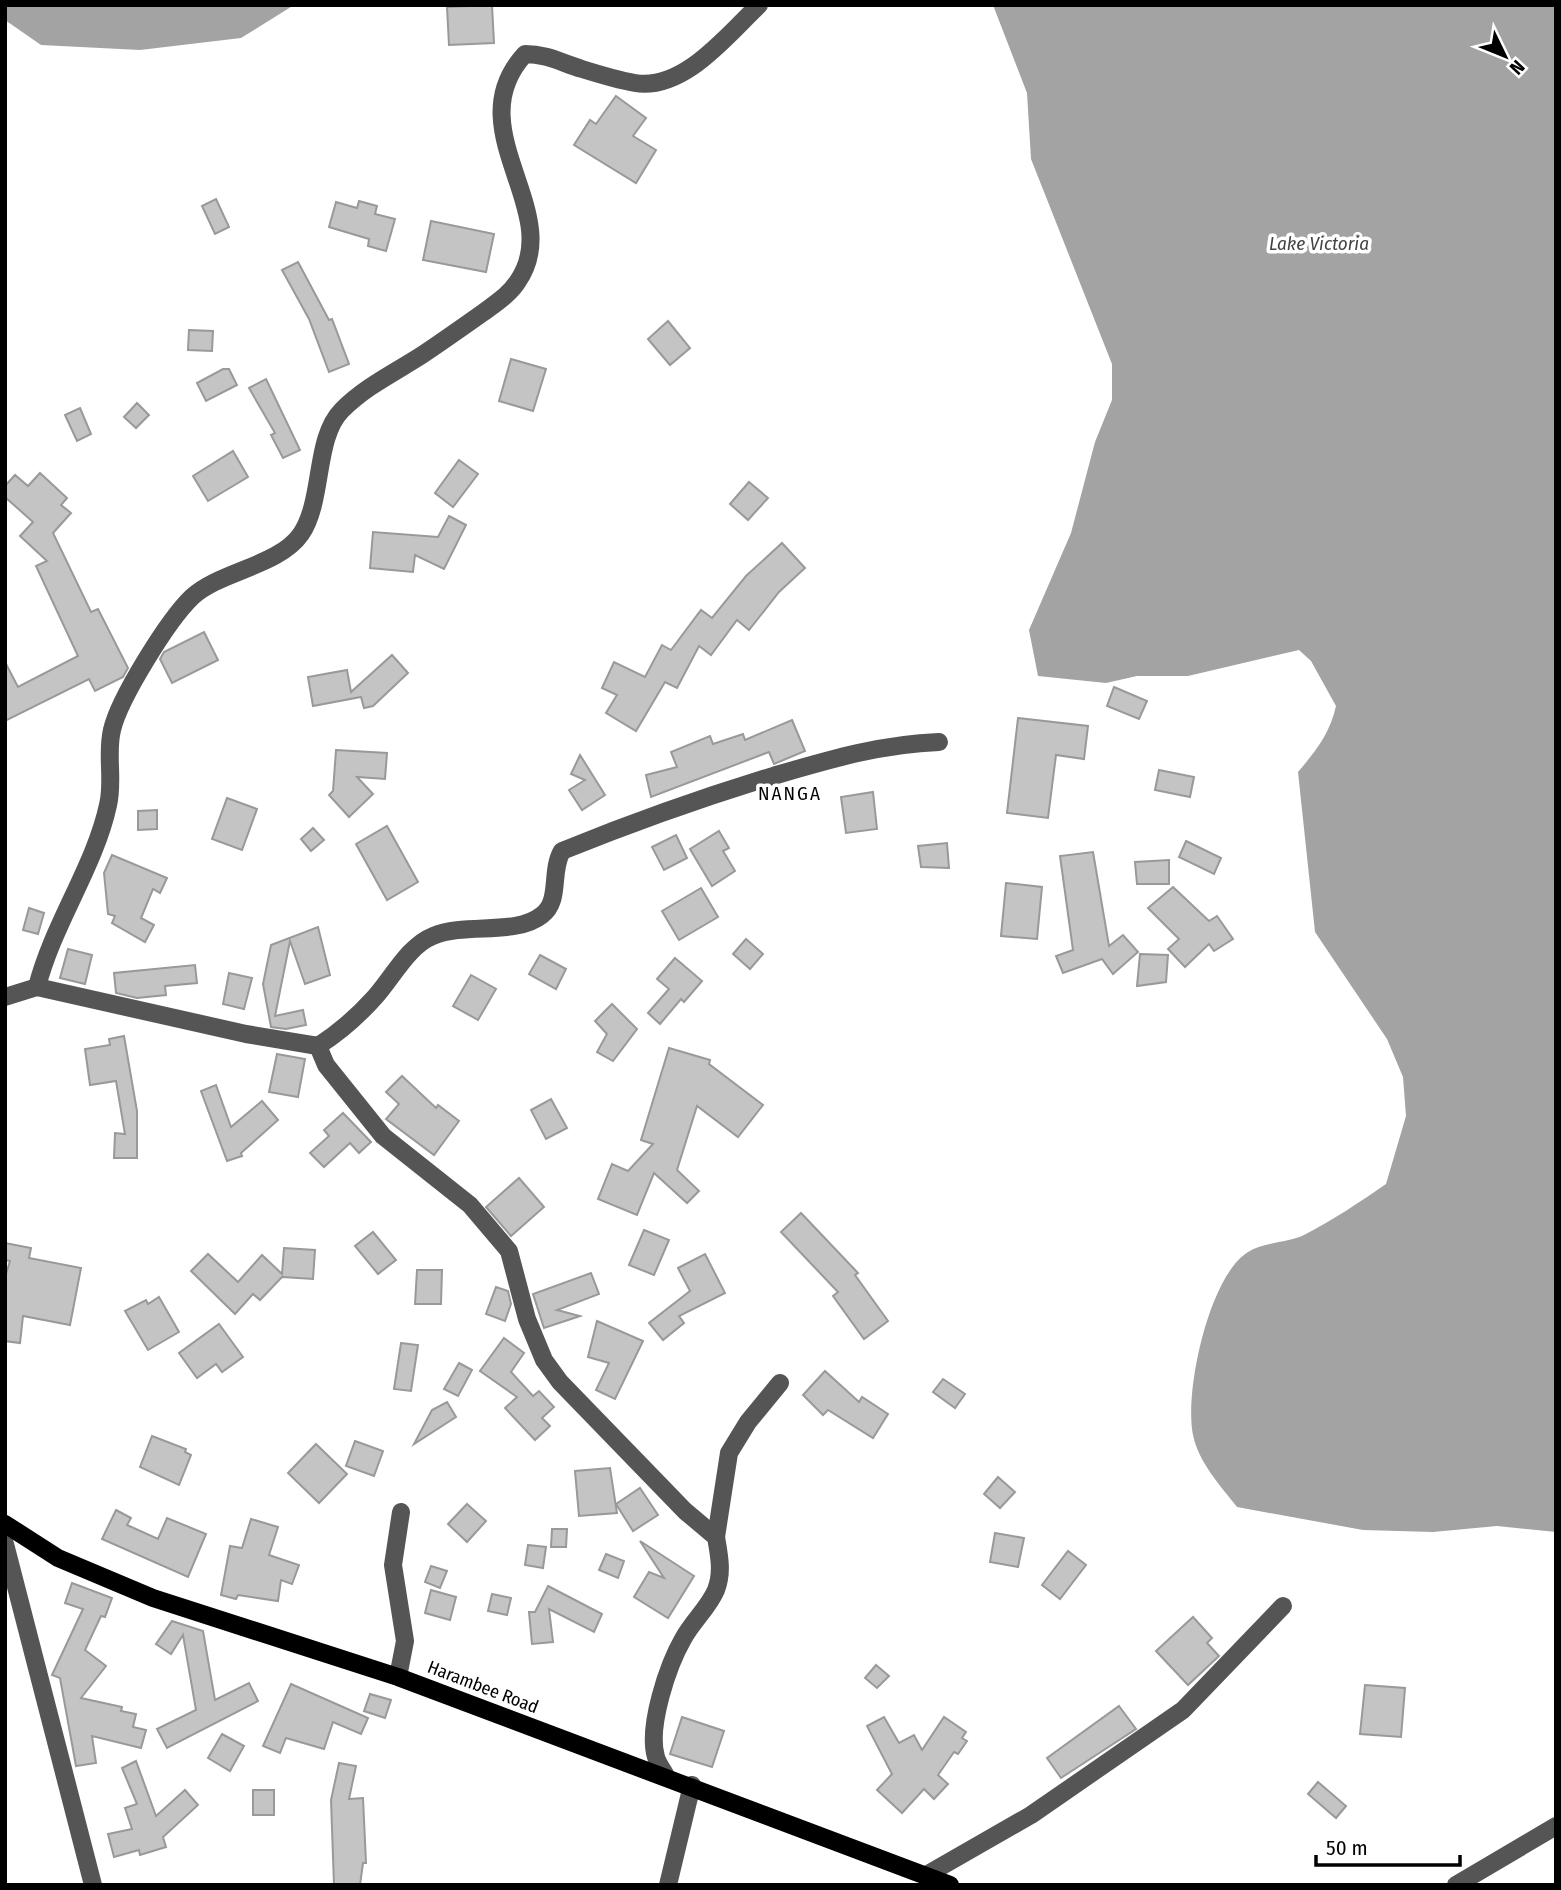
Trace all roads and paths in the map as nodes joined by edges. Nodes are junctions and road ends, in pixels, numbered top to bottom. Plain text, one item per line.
1 (759, 5) edge
2 (939, 742) dead end
3 (37, 987) junction
4 (5, 997) edge
5 (318, 1046) junction
6 (780, 1383) dead end
7 (401, 1512) dead end
8 (5, 1524) edge
9 (716, 1537) junction
10 (5, 1544) edge
11 (1283, 1606) dead end
12 (398, 1677) junction
13 (666, 1776) junction
14 (692, 1785) junction
15 (1556, 1826) edge
16 (928, 1874) junction
17 (93, 1885) edge
18 (668, 1885) edge
19 (950, 1885) edge
20 (1456, 1885) edge

1 - 3 street
2 - 5 street
3 - 4 street
3 - 5 street
5 - 9 street
6 - 9 street
7 - 12 street
8 - 12 main road, Harambee Road
9 - 13 street
10 - 17 street
11 - 16 street
12 - 13 main road, Harambee Road
13 - 14 main road, Harambee Road
14 - 16 main road, Harambee Road
14 - 18 street
15 - 20 street
16 - 19 main road, Harambee Road

